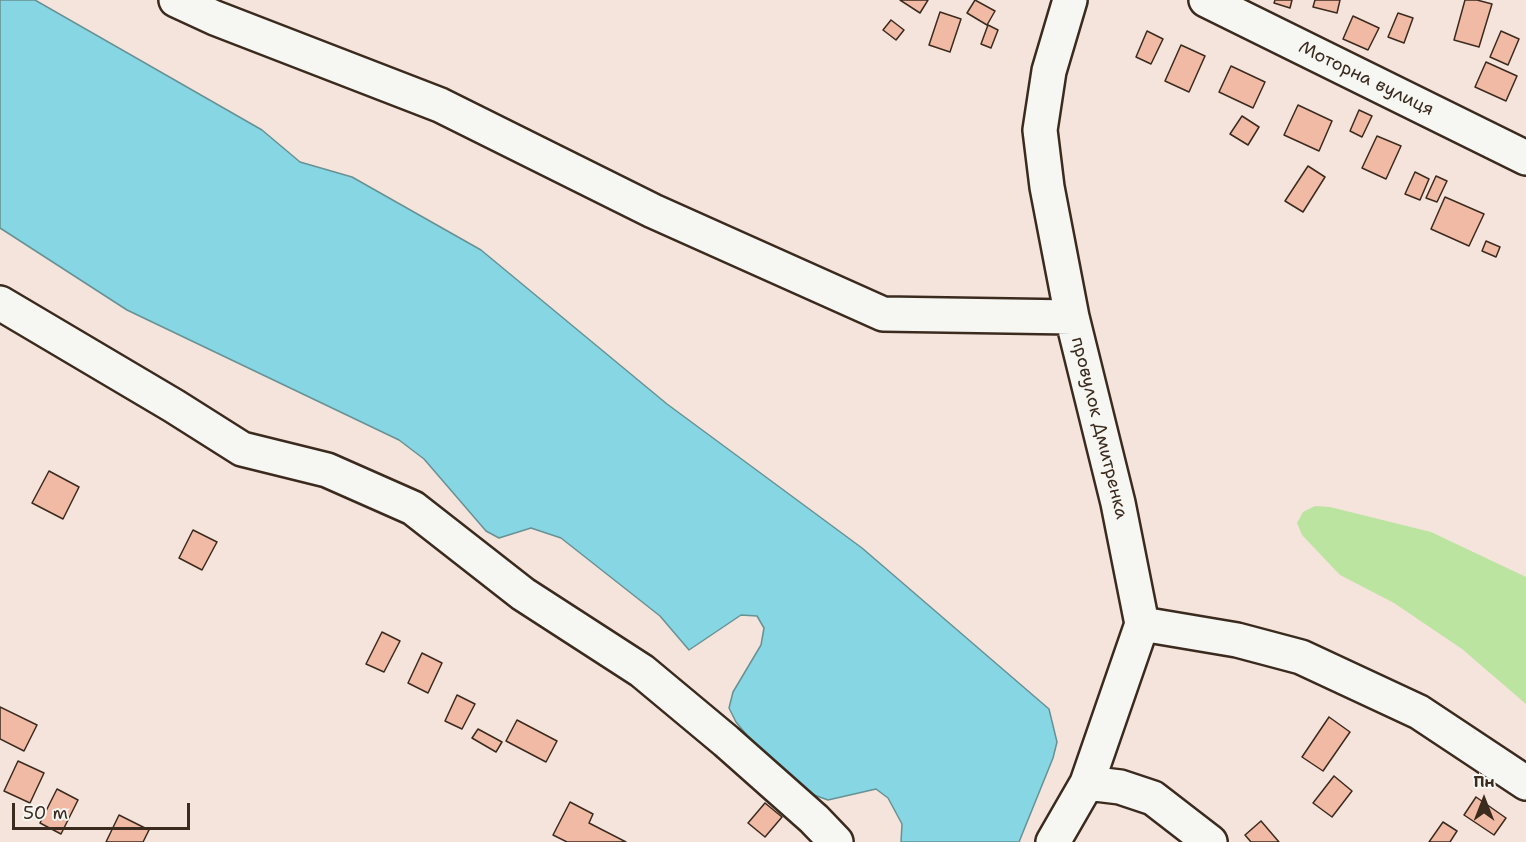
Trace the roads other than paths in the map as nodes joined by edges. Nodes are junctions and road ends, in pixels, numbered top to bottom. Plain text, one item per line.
1 (176, 0) edge
2 (1070, 0) edge
3 (1206, 0) edge
4 (1526, 158) edge
5 (0, 303) edge
6 (1072, 317) junction
7 (1142, 624) junction
8 (1088, 783) junction
9 (1526, 783) edge
10 (836, 842) edge
11 (1053, 842) edge
12 (1210, 842) edge

1 - 6 street
2 - 6 street, провулок Дмитренка
3 - 4 street, Моторна вулиця
5 - 10 street
6 - 7 street, провулок Дмитренка
7 - 8 street, провулок Дмитренка
7 - 9 street
8 - 11 street, провулок Дмитренка
8 - 12 street

